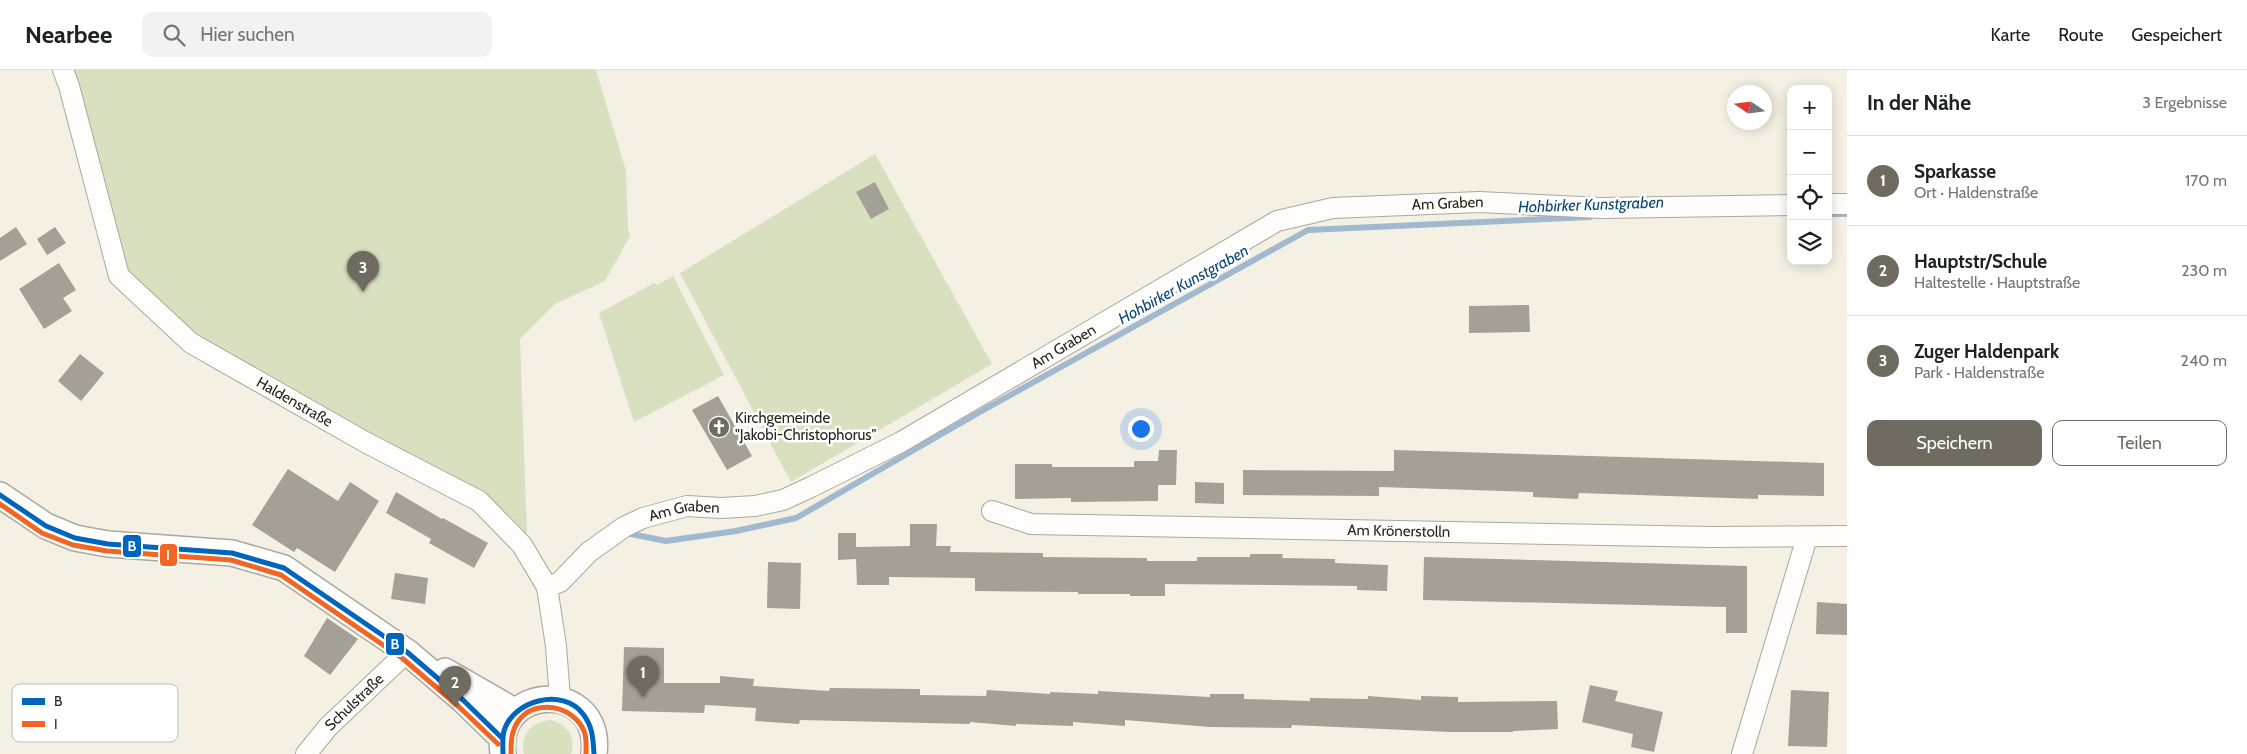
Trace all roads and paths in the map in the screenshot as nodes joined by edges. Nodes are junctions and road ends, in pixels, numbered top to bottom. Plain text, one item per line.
1 (62, 70) edge
2 (1832, 204) edge
3 (1847, 204) edge
4 (1787, 205) edge
5 (0, 495) edge
6 (992, 511) dead end
7 (1847, 536) edge
8 (1807, 537) junction
9 (547, 587) junction
10 (407, 652) junction
11 (560, 699) junction
12 (516, 712) junction
13 (503, 746) edge
14 (306, 754) edge
15 (594, 754) edge
16 (1742, 754) edge

1 - 9 street, Haldenstraße
2 - 3 street
4 - 9 street, Am Graben
5 - 10 street
6 - 8 street, Am Krönerstolln
7 - 8 street, Am Krönerstolln
8 - 16 street
9 - 11 street, Haldenstraße
10 - 12 street
10 - 13 street
10 - 14 street, Schulstraße
11 - 12 street
11 - 15 street
12 - 13 street

